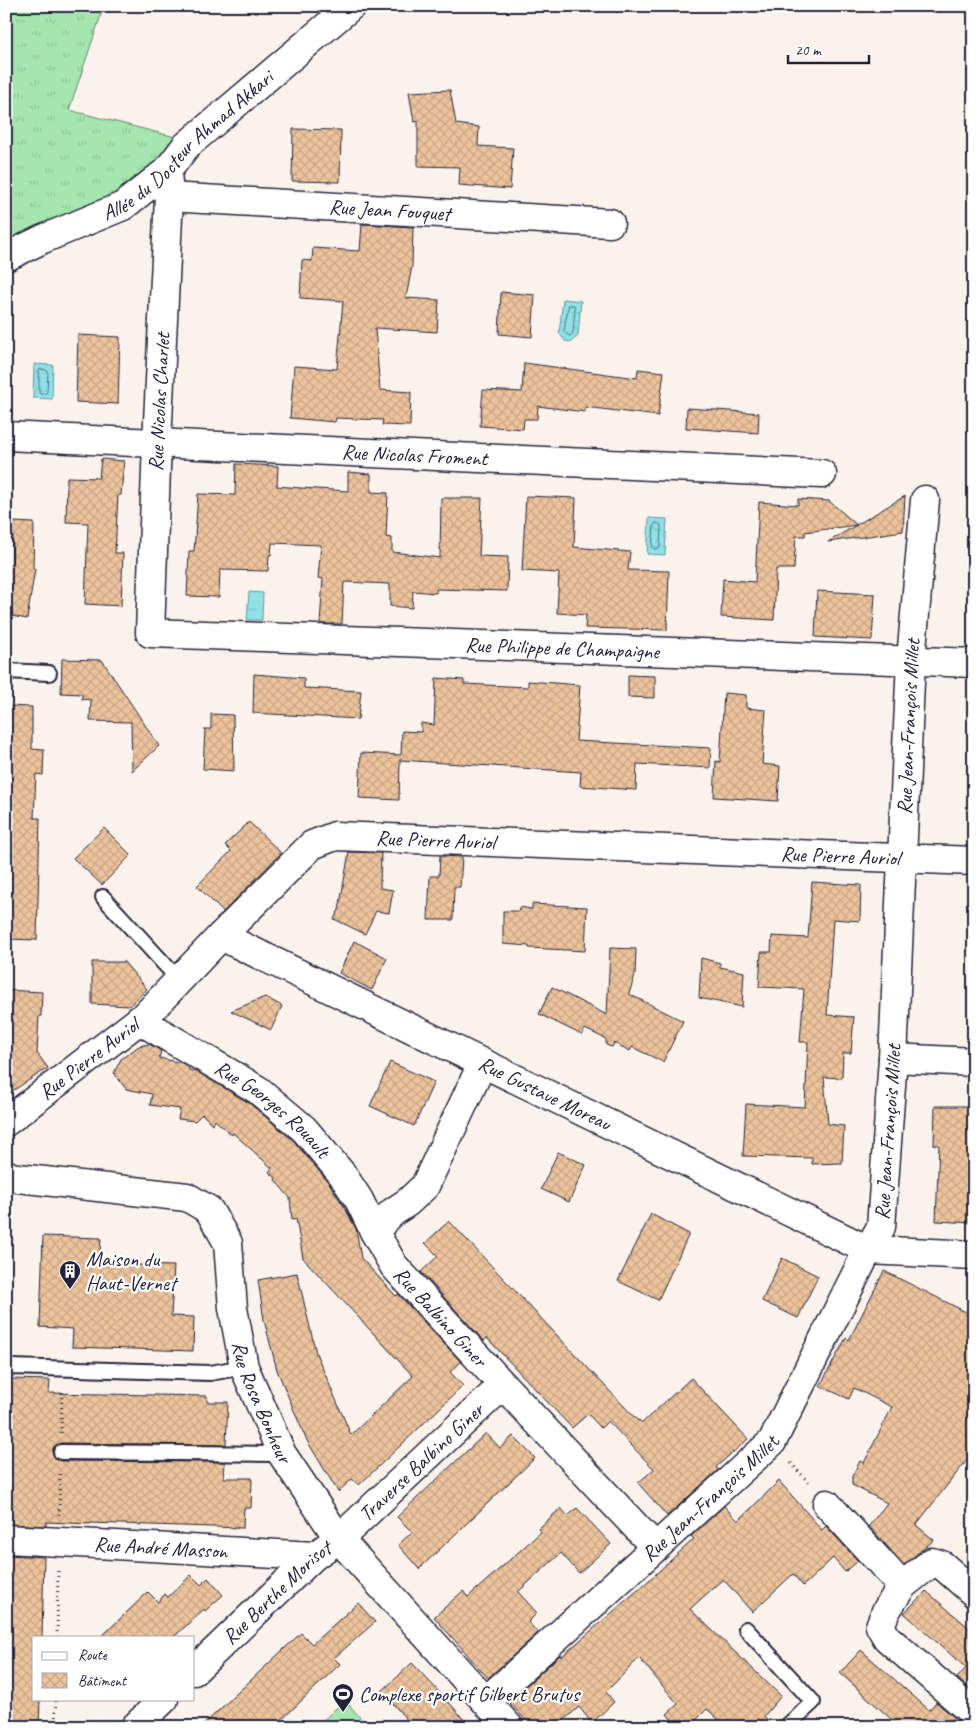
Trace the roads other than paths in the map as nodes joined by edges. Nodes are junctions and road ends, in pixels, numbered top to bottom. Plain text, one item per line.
1 (351, 6) edge
2 (167, 170) junction
3 (169, 197) junction
4 (610, 223) dead end
5 (6, 257) edge
6 (6, 436) edge
7 (157, 442) junction
8 (822, 474) dead end
9 (925, 500) dead end
10 (150, 633) joint
11 (910, 660) junction
12 (974, 663) edge
13 (6, 671) edge
14 (49, 673) dead end
15 (902, 858) junction
16 (974, 861) edge
17 (103, 897) dead end
18 (221, 936) junction
19 (179, 980) junction
20 (139, 1020) junction
21 (893, 1058) junction
22 (974, 1062) edge
23 (482, 1064) junction
24 (6, 1122) edge
25 (6, 1174) edge
26 (374, 1231) junction
27 (868, 1250) junction
28 (974, 1255) edge
29 (244, 1367) junction
30 (6, 1368) edge
31 (502, 1385) junction
32 (61, 1452) road end
33 (282, 1454) junction
34 (827, 1504) road end
35 (6, 1539) edge
36 (339, 1540) junction
37 (655, 1547) junction
38 (314, 1556) junction
39 (902, 1586) junction
40 (974, 1593) edge
41 (746, 1629) dead end
42 (195, 1669) edge
43 (163, 1700) edge
44 (486, 1701) junction
45 (974, 1714) edge
46 (135, 1727) edge
47 (509, 1727) edge
48 (786, 1727) edge

1 - 2 street, Allée du Docteur Ahmad Akkari
2 - 3 street, Rue Nicolas Charlet
2 - 5 street, Allée du Docteur Ahmad Akkari
3 - 4 street, Rue Jean Fouquet
3 - 7 street, Rue Nicolas Charlet
6 - 7 street, Rue Nicolas Froment
7 - 8 street, Rue Nicolas Froment
7 - 10 street, Rue Nicolas Charlet
9 - 11 street, Rue Jean-François Millet
10 - 11 street, Rue Philippe de Champaigne
11 - 12 street, Rue Philippe de Champaigne
11 - 15 street, Rue Jean-François Millet
13 - 14 lane
15 - 16 street, Rue Pierre Auriol
15 - 18 street, Rue Pierre Auriol
15 - 21 street, Rue Jean-François Millet
17 - 19 lane
18 - 19 street, Rue Pierre Auriol
18 - 23 street, Rue Gustave Moreau
19 - 20 street, Rue Pierre Auriol
20 - 24 street, Rue Pierre Auriol
20 - 26 street, Rue Georges Rouault
21 - 22 street
21 - 27 street, Rue Jean-François Millet
23 - 26 street
23 - 27 street, Rue Gustave Moreau
25 - 29 street, Rue Rosa Bonheur
26 - 31 street, Rue Balbino Giner
27 - 28 street
27 - 37 street, Rue Jean-François Millet
29 - 30 lane
29 - 33 street, Rue Rosa Bonheur
31 - 36 street, Traverse Balbino Giner
31 - 37 street, Rue Balbino Giner
32 - 33 lane
33 - 36 street, Rue Rosa Bonheur
34 - 39 street
35 - 38 street, Rue André Masson
36 - 38 street, Rue Berthe Morisot
36 - 44 street, Rue Rosa Bonheur
37 - 44 street, Rue Jean-François Millet
38 - 42 street, Rue Berthe Morisot
39 - 40 street
39 - 45 street
41 - 48 lane
43 - 46 street
44 - 47 street, Rue Rosa Bonheur

